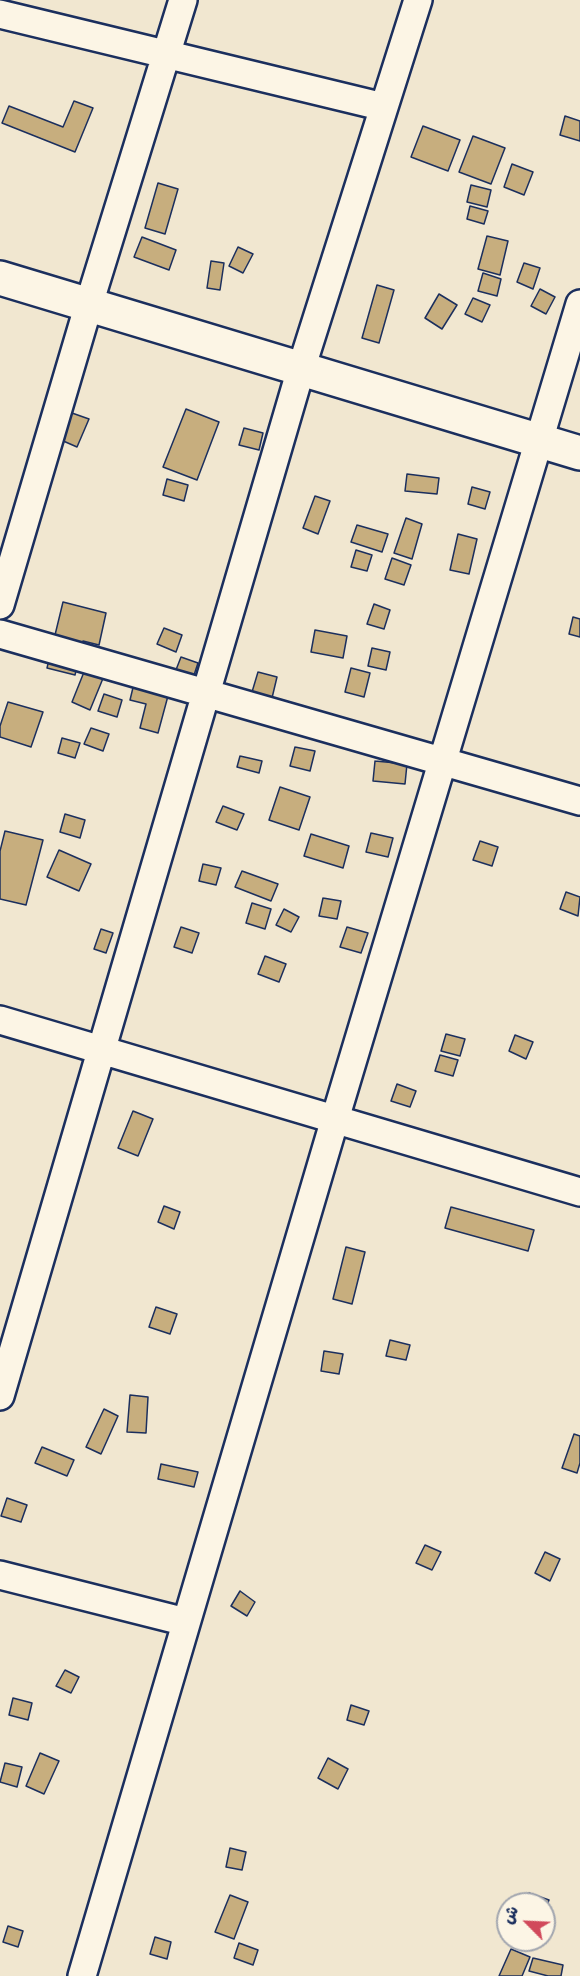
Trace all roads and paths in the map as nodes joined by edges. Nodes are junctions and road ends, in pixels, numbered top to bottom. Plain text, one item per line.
1 (183, 0) edge
2 (418, 0) edge
3 (0, 14) edge
4 (166, 54) junction
5 (384, 107) junction
6 (0, 278) edge
7 (89, 304) junction
8 (580, 304) edge
9 (301, 369) junction
10 (539, 441) junction
11 (580, 453) edge
12 (0, 605) edge
13 (0, 634) edge
14 (206, 694) junction
15 (442, 761) junction
16 (580, 801) edge
17 (0, 1020) edge
18 (101, 1050) junction
19 (335, 1119) junction
20 (580, 1192) edge
21 (0, 1396) edge
22 (0, 1575) edge
23 (186, 1622) junction
24 (82, 1976) edge

1 - 4 street
2 - 5 street
3 - 4 street
4 - 5 street
4 - 7 street
5 - 9 street
6 - 7 street
7 - 9 street
7 - 12 street
8 - 10 street
9 - 10 street
9 - 14 street
10 - 11 street
10 - 15 street
13 - 14 street
14 - 15 street
14 - 18 street
15 - 16 street
15 - 19 street
17 - 18 street
18 - 19 street
18 - 21 street
19 - 20 street
19 - 23 street
22 - 23 street
23 - 24 street

